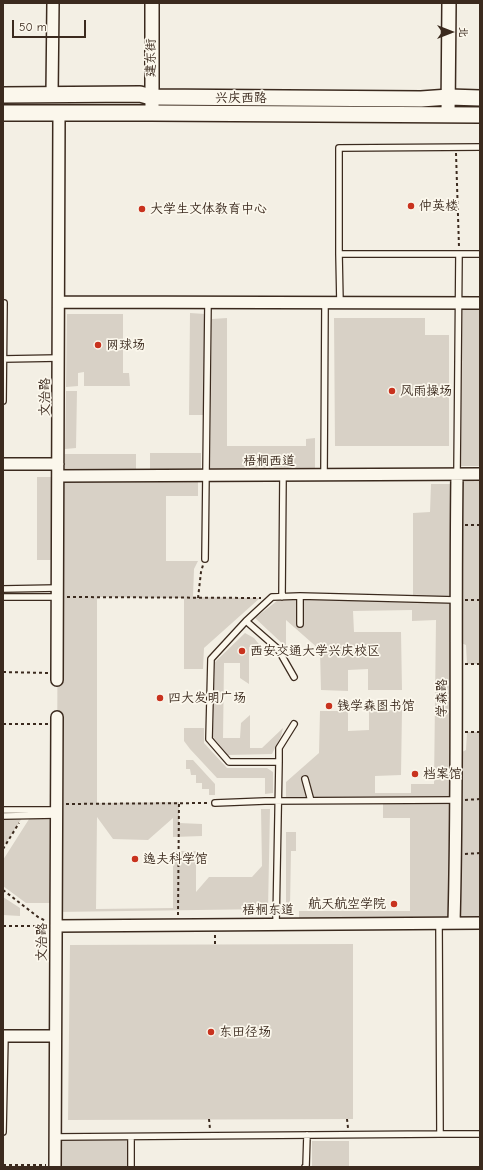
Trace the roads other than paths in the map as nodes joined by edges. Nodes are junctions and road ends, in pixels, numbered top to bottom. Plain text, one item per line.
1 (53, 3) edge
2 (152, 3) edge
3 (449, 3) edge
4 (52, 94) junction
5 (3, 95) edge
6 (151, 97) junction
7 (449, 98) junction
8 (480, 98) edge
9 (152, 112) junction
10 (3, 113) edge
11 (59, 113) junction
12 (448, 115) junction
13 (480, 115) edge
14 (480, 147) edge
15 (339, 254) junction
16 (459, 254) junction
17 (480, 254) edge
18 (59, 302) junction
19 (3, 303) edge
20 (208, 303) junction
21 (325, 303) junction
22 (340, 303) junction
23 (458, 303) junction
24 (480, 303) edge
25 (59, 358) junction
26 (4, 359) edge
27 (3, 401) edge
28 (3, 464) edge
29 (58, 464) junction
30 (457, 474) junction
31 (480, 474) edge
32 (207, 475) junction
33 (283, 475) junction
34 (324, 475) junction
35 (58, 476) junction
36 (206, 559) road end
37 (3, 589) edge
38 (58, 593) junction
39 (282, 596) junction
40 (300, 596) junction
41 (3, 597) edge
42 (456, 600) junction
43 (246, 621) junction
44 (300, 624) dead end
45 (57, 676) road end
46 (294, 677) dead end
47 (57, 720) road end
48 (294, 724) dead end
49 (278, 762) junction
50 (306, 779) dead end
51 (456, 800) junction
52 (278, 801) junction
53 (311, 801) junction
54 (215, 803) road end
55 (3, 810) edge
56 (57, 810) junction
57 (3, 816) edge
58 (439, 922) junction
59 (454, 923) junction
60 (480, 923) edge
61 (276, 924) junction
62 (56, 926) junction
63 (4, 1036) edge
64 (55, 1036) junction
65 (3, 1088) edge
66 (3, 1132) edge
67 (440, 1134) junction
68 (480, 1134) edge
69 (307, 1135) junction
70 (55, 1137) junction
71 (130, 1137) junction
72 (55, 1167) edge
73 (130, 1167) edge
74 (305, 1167) edge

1 - 4 street
2 - 6 street, 建东街
3 - 7 street
4 - 5 main road, 兴庆西路
4 - 6 main road, 兴庆西路
6 - 7 main road, 兴庆西路
6 - 9 street, 建东街
7 - 8 main road, 兴庆西路
7 - 12 street
9 - 11 main road, 兴庆西路
9 - 12 main road, 兴庆西路
10 - 11 main road, 兴庆西路
11 - 18 street, 文治路
12 - 13 main road, 兴庆西路
14 - 15 lane
15 - 16 lane
15 - 22 lane
16 - 17 lane
16 - 23 lane
18 - 20 street
18 - 25 street, 文治路
19 - 26 lane
20 - 21 street
20 - 32 lane
21 - 22 street
21 - 34 lane
22 - 23 street
23 - 24 street
23 - 30 lane
25 - 26 lane
25 - 29 street, 文治路
26 - 27 lane
28 - 29 street
29 - 35 street, 文治路
30 - 31 street, 梧桐西道
30 - 34 street, 梧桐西道
30 - 42 street, 学森路
32 - 33 street, 梧桐西道
32 - 35 street, 梧桐西道
32 - 36 lane
33 - 34 street, 梧桐西道
33 - 39 lane
35 - 38 street, 文治路
37 - 38 lane
38 - 41 lane
38 - 45 street, 文治路
39 - 40 lane
39 - 43 lane
40 - 42 lane
40 - 44 lane
42 - 51 street, 学森路
43 - 46 lane
43 - 49 lane
47 - 56 street, 文治路
48 - 49 lane
49 - 52 lane
50 - 53 lane
51 - 53 lane
51 - 59 street, 学森路
52 - 53 lane
52 - 54 lane
52 - 61 lane
55 - 56 lane
56 - 57 lane
56 - 62 street, 文治路
58 - 59 street, 梧桐东道
58 - 61 street, 梧桐东道
58 - 67 lane
59 - 60 street, 梧桐东道
61 - 62 street, 梧桐东道
62 - 64 street, 文治路
63 - 64 street
63 - 65 lane
64 - 70 street, 文治路
65 - 66 lane
67 - 68 lane
67 - 69 lane
69 - 71 lane
69 - 74 lane
70 - 71 lane
70 - 72 street, 文治路
71 - 73 lane

